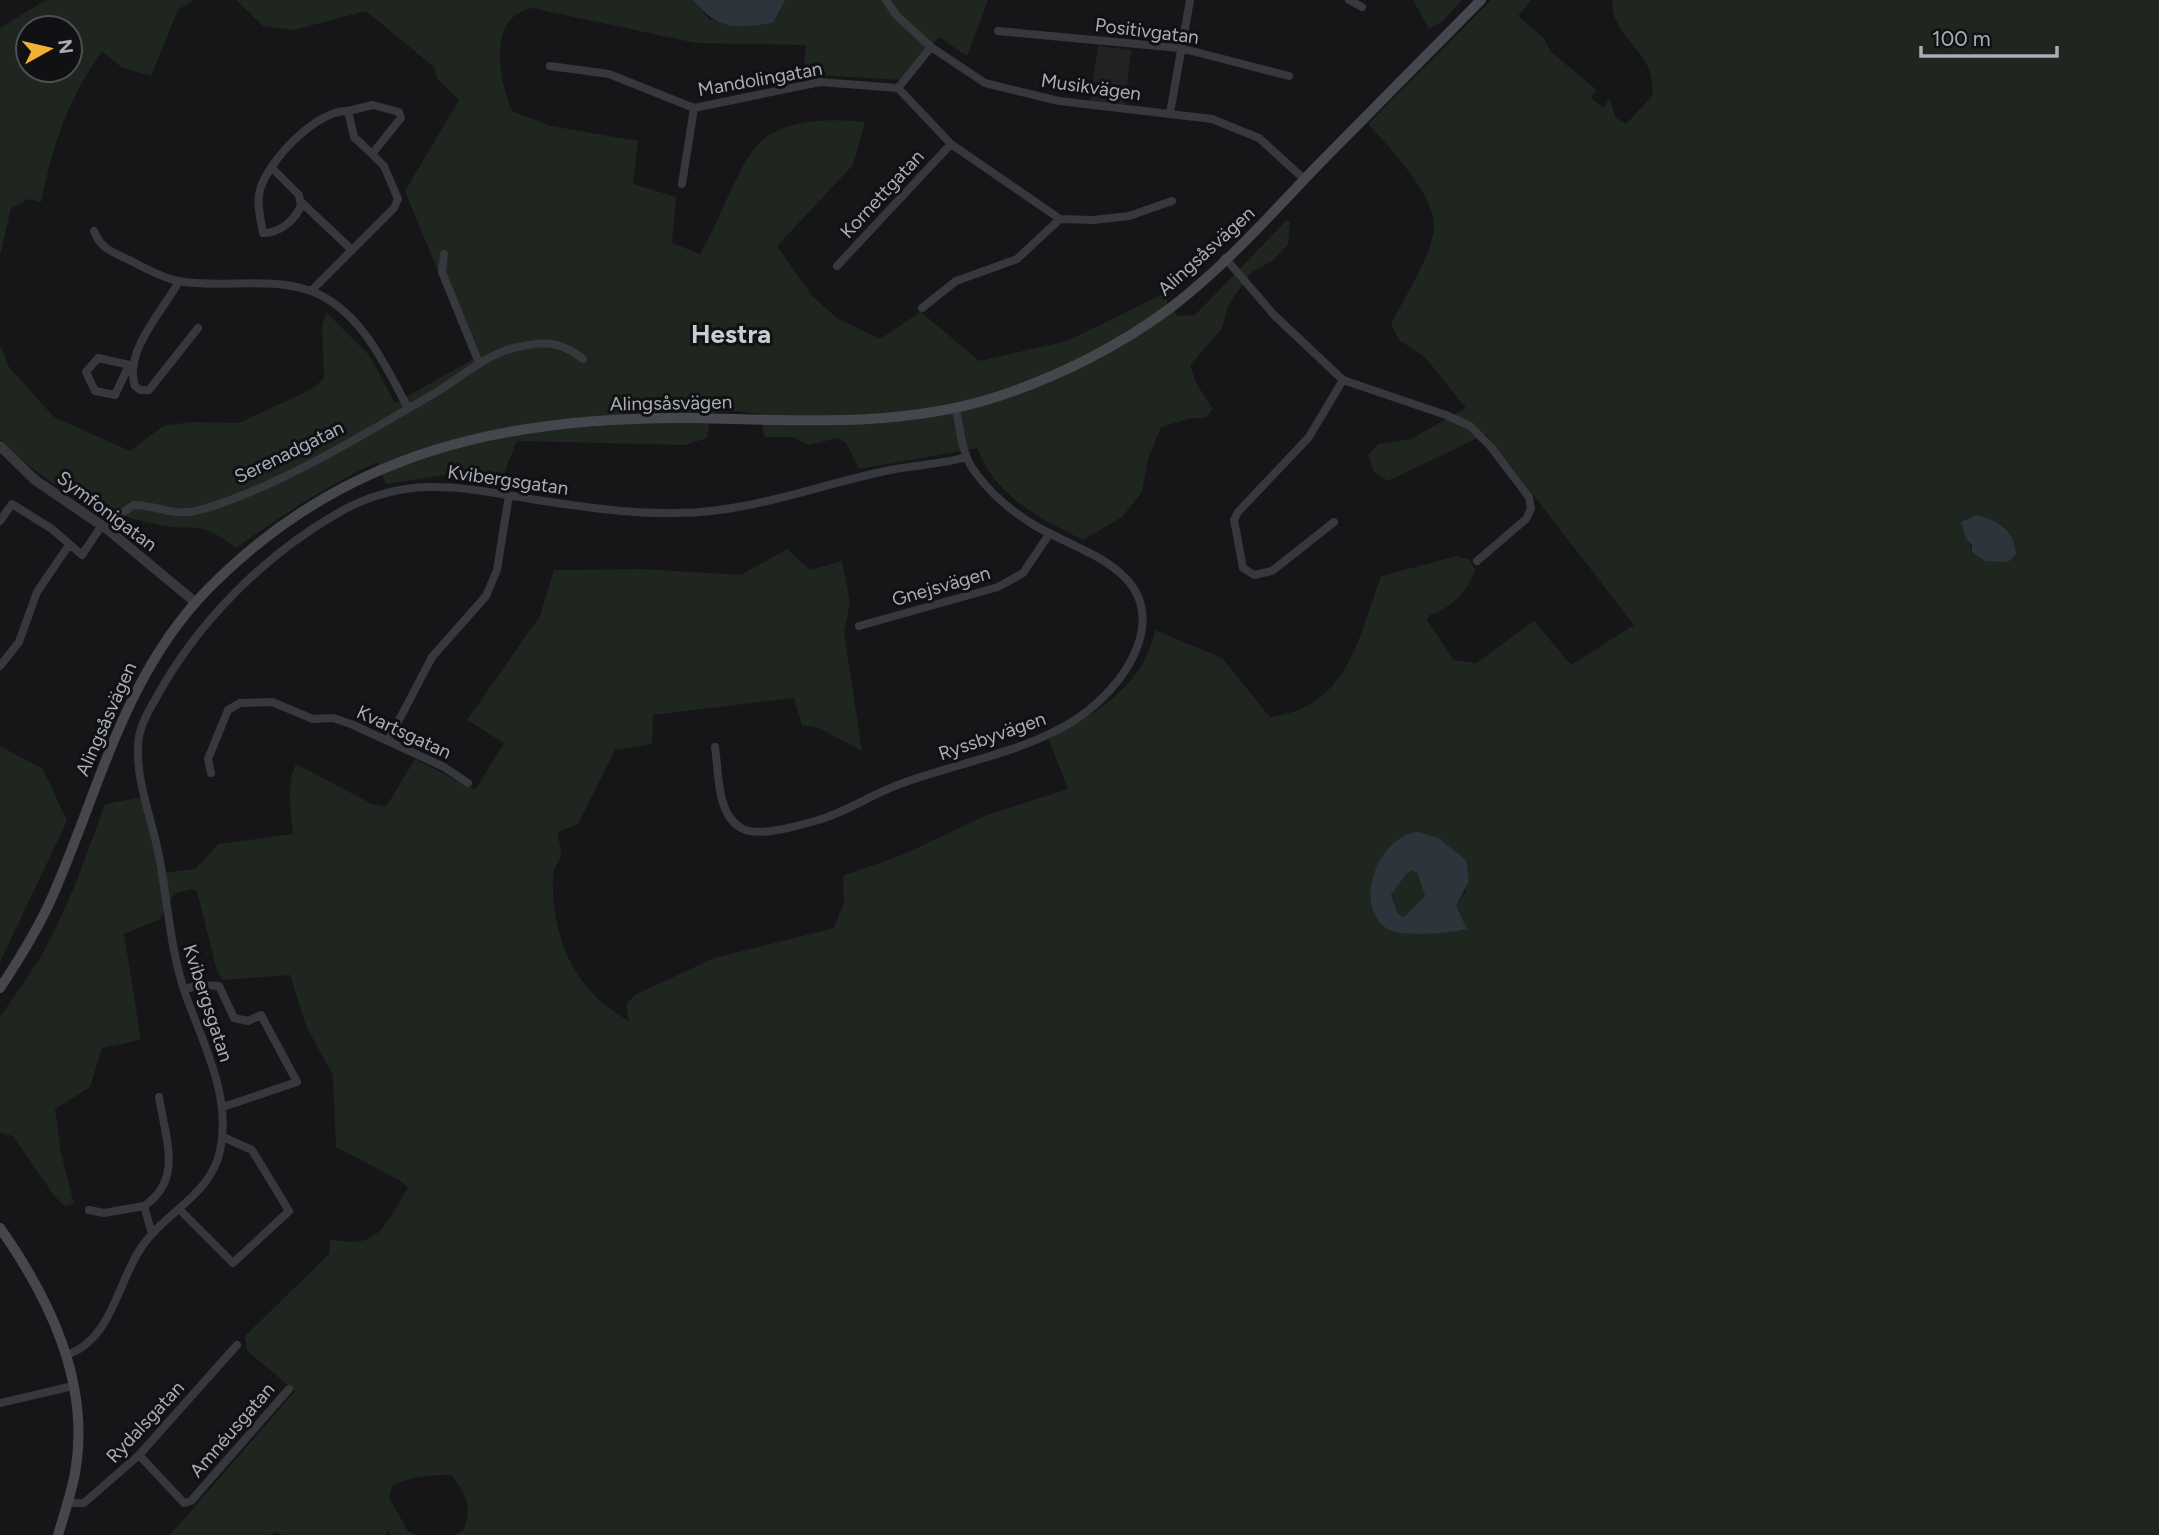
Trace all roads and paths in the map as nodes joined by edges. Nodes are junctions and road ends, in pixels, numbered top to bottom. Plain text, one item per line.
1 (886, 0) edge
2 (1190, 0) edge
3 (1349, 0) edge
4 (1481, 0) edge
5 (1362, 7) dead end
6 (998, 31) dead end
7 (931, 47) junction
8 (1180, 48) junction
9 (550, 65) dead end
10 (1289, 76) dead end
11 (898, 88) junction
12 (694, 108) junction
13 (348, 111) junction
14 (1170, 113) junction
15 (951, 144) junction
16 (372, 154) junction
17 (273, 169) junction
18 (1304, 179) junction
19 (681, 184) dead end
20 (300, 201) junction
21 (1172, 201) dead end
22 (1060, 219) junction
23 (94, 231) dead end
24 (352, 250) junction
25 (444, 254) dead end
26 (1225, 258) junction
27 (837, 266) dead end
28 (179, 281) junction
29 (311, 291) junction
30 (922, 308) dead end
31 (198, 328) dead end
32 (583, 359) dead end
33 (479, 363) junction
34 (132, 365) junction
35 (1343, 380) junction
36 (956, 407) junction
37 (408, 408) junction
38 (0, 446) edge
39 (966, 457) junction
40 (509, 495) junction
41 (0, 520) edge
42 (1334, 522) dead end
43 (105, 527) junction
44 (1050, 533) junction
45 (69, 545) junction
46 (1477, 561) dead end
47 (195, 602) junction
48 (859, 626) dead end
49 (0, 666) edge
50 (388, 741) junction
51 (715, 747) dead end
52 (211, 772) dead end
53 (468, 783) dead end
54 (0, 988) edge
55 (184, 989) junction
56 (159, 1097) dead end
57 (223, 1107) junction
58 (223, 1137) junction
59 (144, 1206) junction
60 (179, 1209) junction
61 (89, 1210) dead end
62 (0, 1228) edge
63 (152, 1234) junction
64 (237, 1345) dead end
65 (66, 1355) junction
66 (73, 1386) junction
67 (289, 1389) dead end
68 (0, 1403) edge
69 (139, 1455) junction
70 (67, 1503) junction
71 (58, 1535) edge

1 - 7 street, Musikvägen
2 - 8 street
3 - 5 street
4 - 18 main road, Alingsåsvägen
6 - 8 street, Positivgatan
7 - 11 street
7 - 14 street, Musikvägen
8 - 10 street, Positivgatan
8 - 14 street
9 - 12 street, Mandolingatan
11 - 12 street, Mandolingatan
11 - 15 street
12 - 19 street
13 - 16 street
13 - 16 street
13 - 17 street
14 - 18 street, Musikvägen
15 - 22 street
15 - 27 street, Kornettgatan
16 - 24 street
17 - 20 street
17 - 20 street
18 - 26 main road, Alingsåsvägen
20 - 24 street
21 - 22 street
22 - 30 street
23 - 28 street
24 - 29 street
25 - 33 street
26 - 35 street
26 - 36 main road, Alingsåsvägen
28 - 29 street
28 - 34 street
29 - 37 street
31 - 34 street
32 - 33 street, Serenadgatan
33 - 37 street, Serenadgatan
34 - 34 street
35 - 42 street
35 - 46 street
36 - 39 street, Ryssbyvägen
36 - 47 main road, Alingsåsvägen
37 - 43 street, Serenadgatan
38 - 43 street, Symfonigatan
39 - 40 street, Kvibergsgatan
39 - 44 street, Ryssbyvägen
40 - 50 street
40 - 55 street, Kvibergsgatan
41 - 45 street
43 - 45 street
43 - 47 street, Symfonigatan
44 - 48 street, Gnejsvägen
44 - 51 street, Ryssbyvägen
45 - 49 street
47 - 54 main road, Alingsåsvägen
50 - 52 street, Kvartsgatan
50 - 53 street, Kvartsgatan
55 - 57 street, Kvibergsgatan
55 - 57 street
56 - 59 street
57 - 58 street, Kvibergsgatan
58 - 60 street, Kvibergsgatan
58 - 60 street
59 - 61 street
59 - 63 street
60 - 63 street, Kvibergsgatan
62 - 65 main road
63 - 65 street, Kvibergsgatan
64 - 69 street, Rydalsgatan
65 - 66 main road
66 - 68 street
66 - 70 main road
67 - 69 street, Amnéusgatan
69 - 70 street, Rydalsgatan
70 - 71 main road

